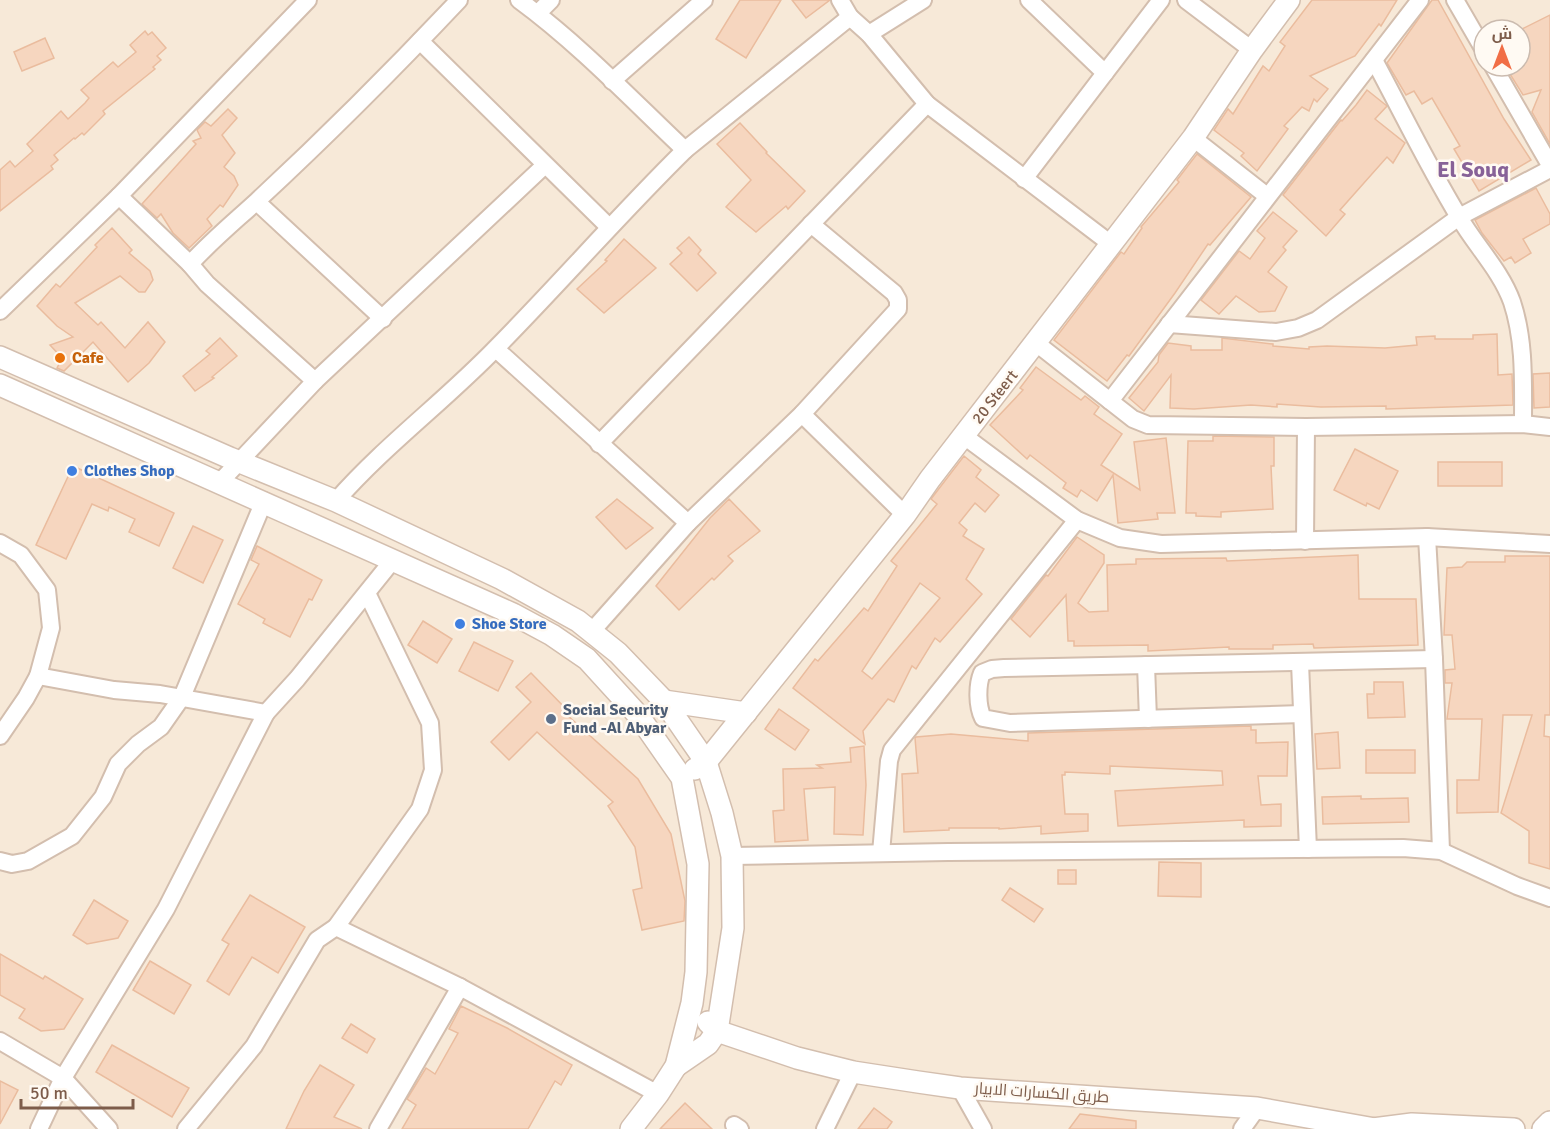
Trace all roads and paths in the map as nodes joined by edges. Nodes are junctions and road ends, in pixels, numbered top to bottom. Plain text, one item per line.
1 (308, 0) edge
2 (459, 0) edge
3 (519, 0) edge
4 (551, 0) edge
5 (704, 0) edge
6 (840, 0) edge
7 (923, 0) edge
8 (1029, 0) edge
9 (1161, 0) edge
10 (1186, 0) edge
11 (1289, 0) edge
12 (1420, 0) edge
13 (1455, 0) edge
14 (538, 13) junction
15 (850, 17) junction
16 (1472, 29) edge
17 (869, 33) junction
18 (420, 41) junction
19 (1252, 50) junction
20 (1374, 60) junction
21 (1105, 73) junction
22 (1500, 78) edge
23 (612, 81) junction
24 (927, 105) junction
25 (1193, 138) junction
26 (685, 150) junction
27 (545, 165) junction
28 (1550, 167) edge
29 (1024, 179) junction
30 (119, 196) junction
31 (1267, 196) junction
32 (257, 202) junction
33 (1459, 217) junction
34 (811, 224) junction
35 (609, 227) junction
36 (1111, 244) junction
37 (190, 264) junction
38 (0, 311) edge
39 (383, 319) junction
40 (1169, 324) junction
41 (1036, 343) junction
42 (496, 349) junction
43 (0, 357) edge
44 (315, 381) junction
45 (0, 385) edge
46 (1110, 401) junction
47 (802, 414) junction
48 (1523, 424) junction
49 (1306, 427) junction
50 (1550, 427) edge
51 (964, 436) junction
52 (599, 444) junction
53 (239, 462) junction
54 (220, 482) junction
55 (264, 501) junction
56 (336, 501) junction
57 (905, 515) junction
58 (1077, 520) junction
59 (688, 524) junction
60 (1427, 537) junction
61 (1305, 541) junction
62 (0, 543) edge
63 (1550, 544) edge
64 (393, 560) junction
65 (367, 593) junction
66 (592, 631) junction
67 (1434, 659) junction
68 (1300, 663) junction
69 (1146, 665) junction
70 (38, 676) junction
71 (182, 698) junction
72 (664, 701) junction
73 (266, 713) junction
74 (746, 713) junction
75 (1302, 714) junction
76 (1148, 718) junction
77 (0, 736) edge
78 (706, 762) junction
79 (682, 778) junction
80 (1308, 849) junction
81 (1440, 851) junction
82 (881, 853) junction
83 (732, 856) junction
84 (0, 861) edge
85 (1550, 898) edge
86 (336, 927) junction
87 (460, 987) junction
88 (692, 1003) junction
89 (717, 1030) junction
90 (0, 1041) edge
91 (676, 1066) junction
92 (853, 1072) junction
93 (63, 1078) junction
94 (960, 1088) junction
95 (658, 1094) junction
96 (1257, 1108) junction
97 (1550, 1122) edge
98 (39, 1129) edge
99 (109, 1129) edge
100 (186, 1129) edge
101 (378, 1129) edge
102 (631, 1129) edge
103 (825, 1129) edge
104 (983, 1129) edge
105 (1242, 1129) edge
106 (1374, 1129) edge
107 (1514, 1129) edge
108 (1543, 1129) edge

1 - 30 street
2 - 18 street
3 - 14 street
4 - 14 street
5 - 23 street
6 - 15 street
7 - 17 street
8 - 21 street
9 - 21 street
10 - 19 street
11 - 19 street, 20 Steert
12 - 20 street
13 - 16 street
14 - 23 street
15 - 17 street
15 - 26 street
17 - 24 street
18 - 27 street
18 - 32 street
19 - 25 street, 20 Steert
20 - 31 street
20 - 33 street
21 - 29 street
22 - 28 street
23 - 26 street
24 - 29 street
24 - 34 street
25 - 31 street
25 - 36 street, 20 Steert
26 - 35 street
27 - 35 street
27 - 39 street
28 - 33 street
29 - 36 street
30 - 37 street
30 - 38 street
31 - 40 street
32 - 37 street
32 - 39 street
33 - 40 street
33 - 48 street
34 - 47 street
34 - 52 street
35 - 42 street
36 - 41 street, 20 Steert
37 - 44 street
39 - 44 street
40 - 46 street
41 - 46 street
41 - 51 street, 20 Steert
42 - 52 street
42 - 56 street
43 - 53 street
44 - 53 street
45 - 54 street
46 - 49 street
47 - 57 street
47 - 59 street
48 - 49 street
48 - 50 street
49 - 61 street
51 - 57 street, 20 Steert
51 - 58 street
52 - 59 street
53 - 54 street
53 - 56 street
54 - 55 street
55 - 64 street
55 - 71 street
56 - 66 street
57 - 74 street, 20 Steert
58 - 61 street
58 - 82 street
59 - 66 street
60 - 61 street
60 - 63 street
60 - 67 street
62 - 70 street
64 - 65 street
64 - 79 street
65 - 73 street
65 - 86 street
66 - 72 street
67 - 68 street
67 - 81 street
68 - 69 street
68 - 75 street
69 - 76 street
69 - 76 street
70 - 71 street
70 - 77 street
71 - 73 street
71 - 84 street
72 - 74 street
72 - 78 street
73 - 93 street
74 - 78 street, 20 Steert
75 - 76 street
75 - 80 street
78 - 79 street, 20 Steert
78 - 83 street
79 - 88 street
80 - 81 street
80 - 82 street
81 - 85 street
82 - 83 street
83 - 89 street
86 - 87 street
86 - 100 street
87 - 95 street
87 - 101 street
88 - 89 street
88 - 91 street
89 - 91 street
89 - 92 street, طريق الكسارات الابيار
90 - 93 street
91 - 95 street
92 - 94 street, طريق الكسارات الابيار
92 - 103 street
93 - 98 street
93 - 99 street
94 - 96 street, طريق الكسارات الابيار
94 - 104 street
95 - 102 street
96 - 105 street
96 - 106 street, طريق الكسارات الابيار
97 - 108 street
106 - 107 street, طريق الكسارات الابيار

